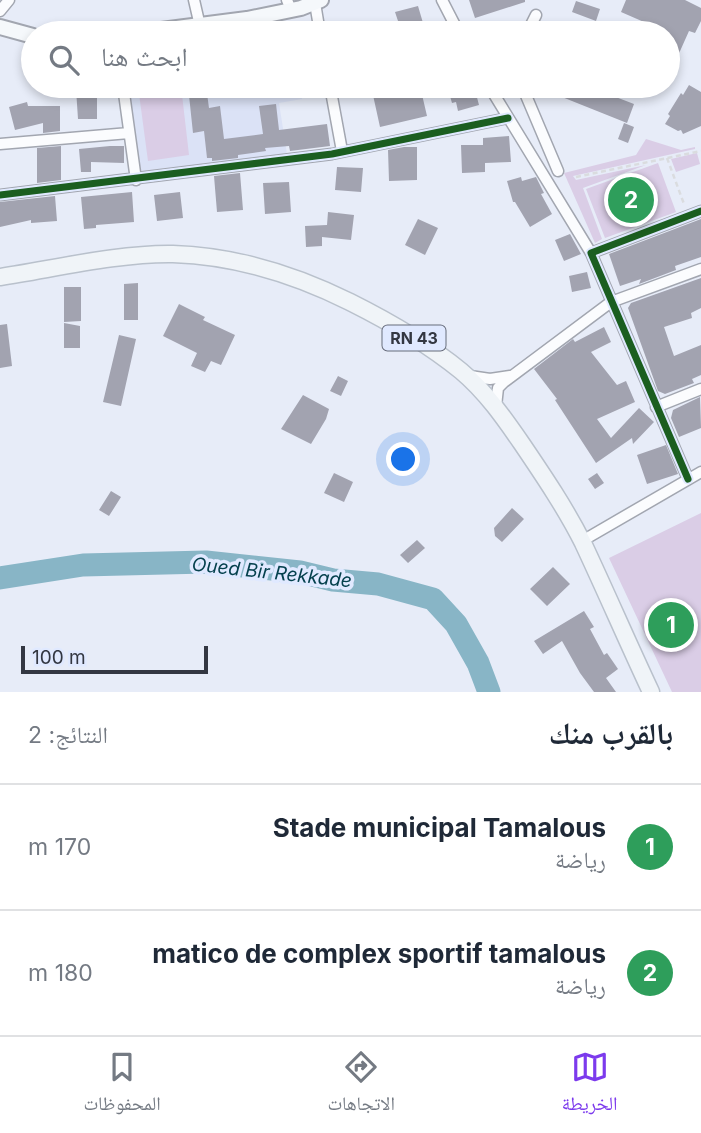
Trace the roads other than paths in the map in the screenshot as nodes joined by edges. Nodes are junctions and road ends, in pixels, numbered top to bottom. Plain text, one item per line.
1 (9, 0) edge
2 (194, 0) edge
3 (442, 0) edge
4 (318, 2) edge
5 (289, 5) edge
6 (0, 11) edge
7 (536, 15) dead end
8 (200, 21) edge
9 (222, 21) edge
10 (319, 21) edge
11 (453, 21) edge
12 (533, 21) edge
13 (0, 27) edge
14 (21, 33) edge
15 (125, 98) edge
16 (332, 98) edge
17 (496, 98) edge
18 (527, 98) edge
19 (508, 118) junction
20 (129, 133) junction
21 (0, 144) edge
22 (342, 151) junction
23 (558, 171) dead end
24 (136, 180) junction
25 (0, 195) edge
26 (701, 211) edge
27 (590, 253) junction
28 (701, 269) edge
29 (0, 277) edge
30 (611, 302) junction
31 (463, 373) junction
32 (514, 374) junction
33 (701, 389) edge
34 (496, 406) junction
35 (656, 407) junction
36 (701, 472) edge
37 (688, 480) junction
38 (582, 541) junction
39 (651, 692) edge

1 - 6 street
2 - 8 street
3 - 11 street
4 - 5 main road
4 - 10 street
5 - 9 main road
7 - 12 street
13 - 14 main road
15 - 20 street
16 - 22 street
17 - 19 street
18 - 23 street
19 - 22 street
19 - 27 street
20 - 21 street
20 - 24 street
22 - 24 street
24 - 25 street
26 - 27 street
27 - 30 street
28 - 30 street
29 - 31 main road, RN 43
30 - 32 street
30 - 35 street
31 - 32 street
31 - 34 main road, RN 43
32 - 34 street
33 - 35 street
34 - 38 main road, RN 43
35 - 37 street
36 - 37 street
37 - 38 street
38 - 39 main road, RN 43

